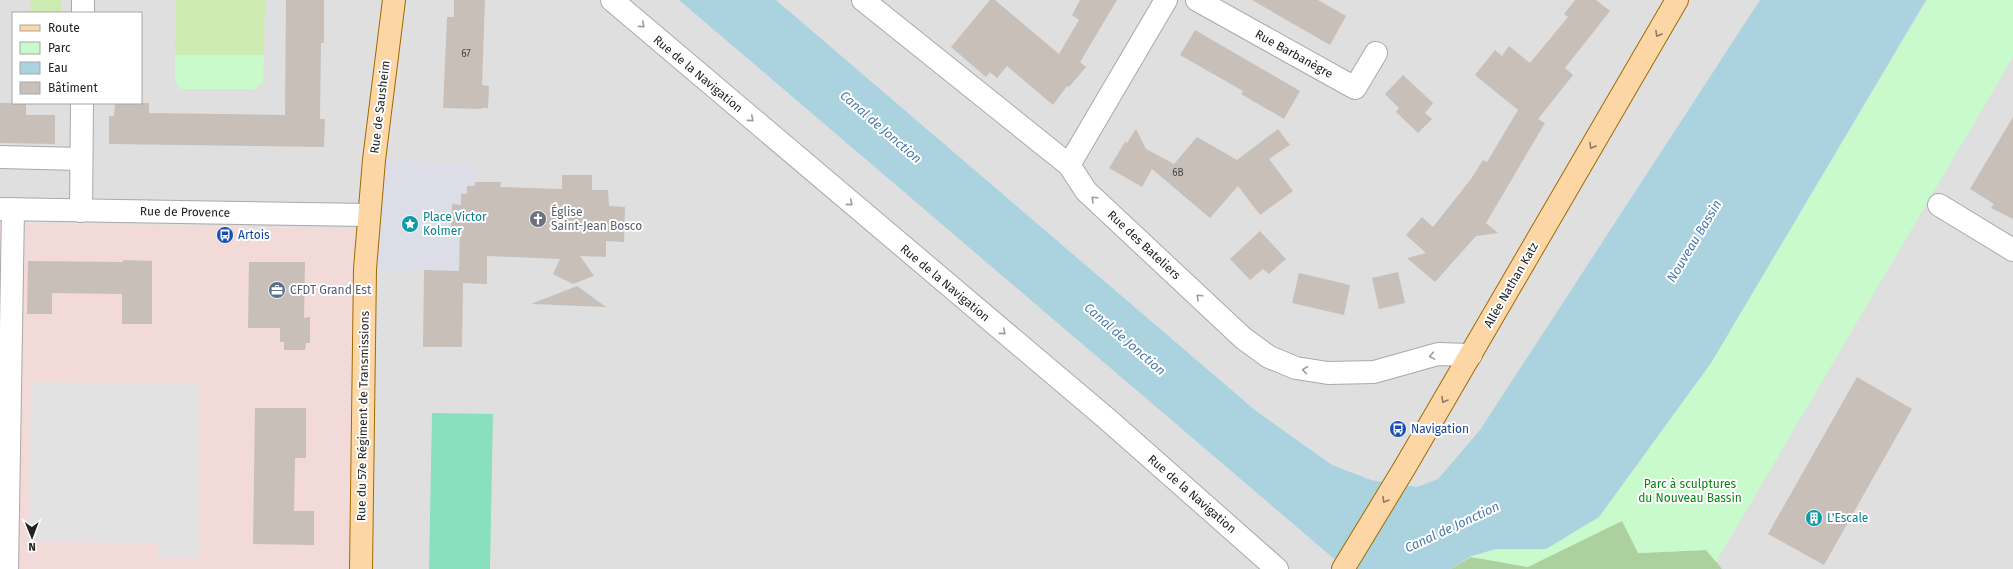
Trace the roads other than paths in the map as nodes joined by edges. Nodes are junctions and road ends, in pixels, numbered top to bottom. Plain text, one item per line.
1 (84, 0) edge
2 (394, 0) edge
3 (612, 0) edge
4 (863, 0) edge
5 (1166, 0) edge
6 (1197, 0) edge
7 (1678, 0) edge
8 (83, 12) edge
9 (1376, 53) dead end
10 (82, 104) edge
11 (0, 157) edge
12 (81, 159) junction
13 (1070, 165) junction
14 (1939, 205) dead end
15 (6, 209) edge
16 (81, 210) junction
17 (369, 215) junction
18 (2013, 250) edge
19 (1471, 355) junction
20 (7, 569) edge
21 (361, 569) edge
22 (1277, 569) edge
23 (1343, 569) edge

1 - 8 street
2 - 17 main road, Rue de Sausheim
3 -> 22 street, Rue de la Navigation
4 - 13 street, Rue des Bateliers
5 - 13 street
6 - 9 street, Rue Barbanègre
7 -> 19 main road, Allée Nathan Katz
10 - 12 street
11 - 12 street
12 - 16 street
19 -> 13 street, Rue des Bateliers
14 - 18 street
15 - 16 street, Rue de Provence
15 - 20 street
16 - 17 street, Rue de Provence
17 - 21 main road, Rue du 57e Régiment de Transmissions
19 -> 23 main road, Allée Nathan Katz

